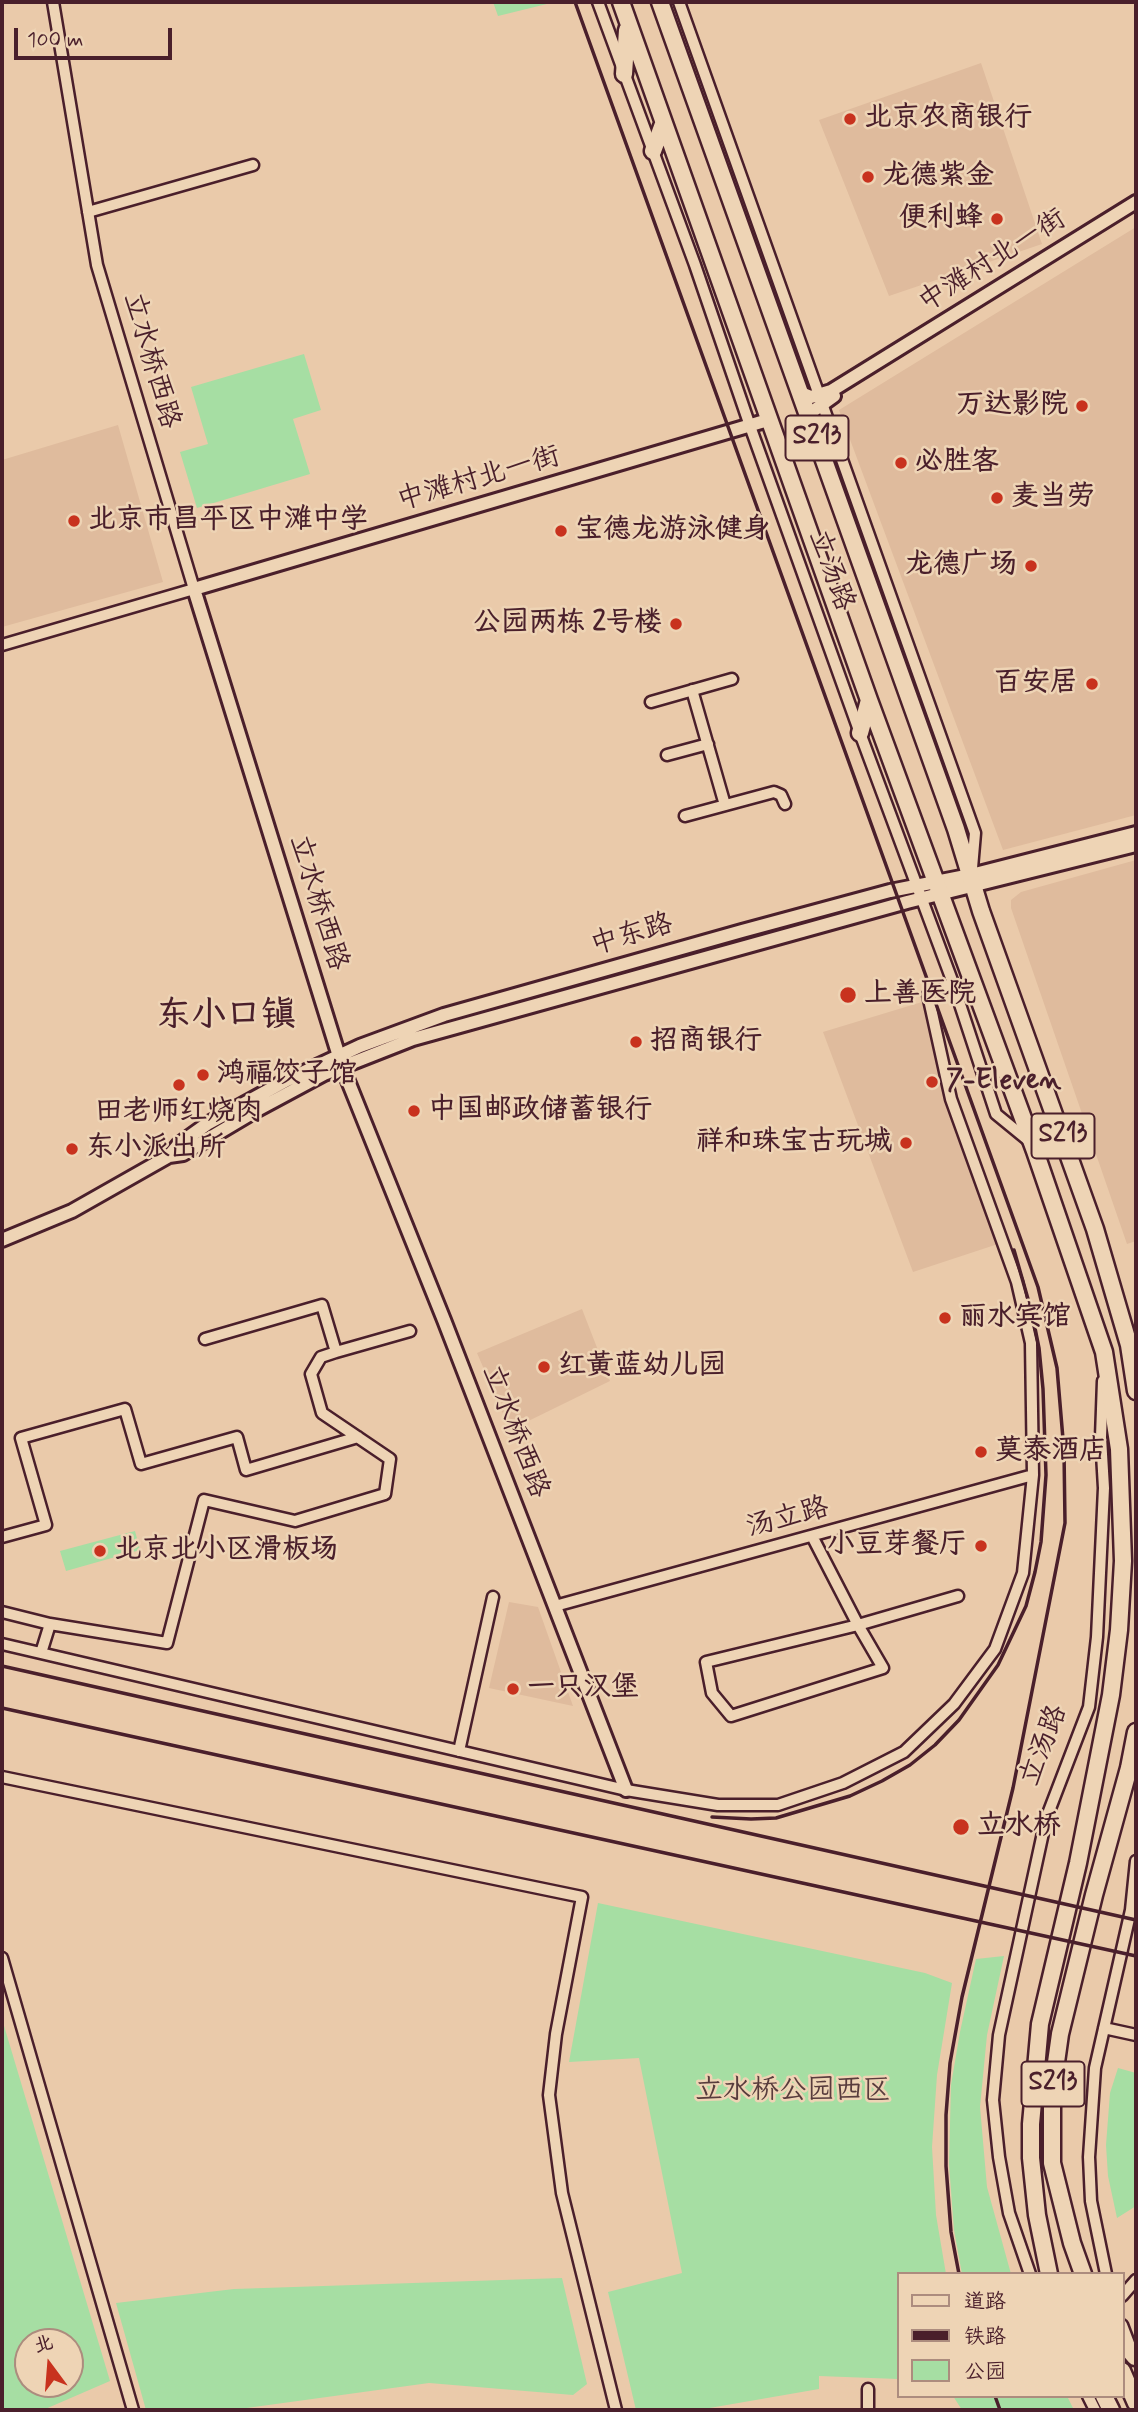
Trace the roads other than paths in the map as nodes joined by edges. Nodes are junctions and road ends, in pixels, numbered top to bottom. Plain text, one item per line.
1 (53, 2) edge
2 (598, 2) edge
3 (621, 2) edge
4 (660, 2) edge
5 (679, 2) edge
6 (627, 20) junction
7 (624, 74) junction
8 (663, 124) junction
9 (653, 151) junction
10 (253, 165) dead end
11 (1136, 202) edge
12 (1136, 211) edge
13 (88, 212) junction
14 (711, 260) junction
15 (695, 265) junction
16 (801, 393) junction
17 (821, 399) junction
18 (809, 414) junction
19 (768, 420) junction
20 (750, 426) junction
21 (194, 589) junction
22 (2, 645) edge
23 (732, 679) dead end
24 (692, 690) junction
25 (869, 700) junction
26 (650, 702) dead end
27 (860, 733) junction
28 (708, 744) junction
29 (667, 755) dead end
30 (725, 804) junction
31 (785, 804) dead end
32 (685, 816) dead end
33 (1136, 833) edge
34 (1136, 845) edge
35 (973, 881) junction
36 (916, 884) junction
37 (938, 887) junction
38 (921, 898) junction
39 (953, 983) junction
40 (340, 1061) junction
41 (1032, 1144) junction
42 (2, 1240) edge
43 (410, 1331) dead end
44 (205, 1339) dead end
45 (336, 1352) junction
46 (1104, 1352) junction
47 (1136, 1391) edge
48 (358, 1437) junction
49 (1033, 1475) junction
50 (812, 1536) junction
51 (2, 1537) edge
52 (493, 1597) dead end
53 (958, 1597) dead end
54 (555, 1606) junction
55 (2, 1612) edge
56 (50, 1623) junction
57 (858, 1625) junction
58 (2, 1644) edge
59 (41, 1653) junction
60 (1136, 1732) edge
61 (459, 1751) junction
62 (2, 1777) edge
63 (626, 1790) junction
64 (1136, 1861) edge
65 (1134, 1910) edge
66 (2, 1958) edge
67 (1104, 2028) junction
68 (1136, 2035) edge
69 (1029, 2272) edge
70 (1049, 2272) edge
71 (1082, 2272) edge
72 (1106, 2272) edge
73 (1136, 2280) edge
74 (1124, 2294) edge
75 (1124, 2330) edge
76 (1124, 2344) edge
77 (1136, 2358) edge
78 (1124, 2376) edge
79 (868, 2389) dead end
80 (1136, 2403) edge
81 (132, 2410) edge
82 (616, 2410) edge
83 (868, 2410) edge

1 - 13 street, 立水桥西路
2 - 7 street, 立汤路 / S213
3 - 6 main road, 立汤路 / S213
4 - 16 main road, 立汤路 / S213
5 - 17 street, 立汤路 / S213
6 - 7 main road
6 - 8 main road, 立汤路 / S213
7 - 9 street, 立汤路 / S213
8 - 9 main road
8 - 14 main road, 立汤路 / S213
9 - 15 street, 立汤路 / S213
10 - 13 street
11 - 17 street, 中滩村北一街
12 - 17 street, 中滩村北一街
13 - 21 street, 立水桥西路
14 - 15 main road
14 - 19 main road, 立汤路 / S213
15 - 20 street, 立汤路 / S213
16 - 17 street
16 - 18 main road, 立汤路 / S213
17 - 18 street, 中滩村北一街
17 - 35 street, 立汤路 / S213
18 - 35 main road, 立汤路 / S213
19 - 20 street, 中滩村北一街
19 - 25 main road, 立汤路 / S213
20 - 21 street, 中滩村北一街
20 - 27 street, 立汤路 / S213
21 - 22 street, 中滩村北一街
21 - 40 street, 立水桥西路
23 - 24 street
24 - 26 street
24 - 28 street
25 - 27 main road
25 - 37 main road, 立汤路 / S213
27 - 36 street, 立汤路 / S213
28 - 29 street
28 - 30 street
30 - 31 street
30 - 32 street
33 - 35 street, 中东路
34 - 35 street, 中东路
35 - 37 street, 中东路
35 - 47 main road, 立汤路 / S213
36 - 37 street, 中东路
36 - 38 street, 立汤路 / S213
36 - 40 street, 中东路
37 - 38 street, 中东路
37 - 41 main road, 立汤路 / S213
38 - 39 street, 立汤路 / S213
38 - 40 street, 中东路
39 - 41 street, 立汤路 / S213
39 - 49 street
40 - 42 street, 中东路
40 - 54 street, 立水桥西路
41 - 46 main road, 立汤路 / S213
43 - 45 street
44 - 45 street
45 - 48 street
46 - 69 street, 立汤路 / S213
46 - 70 main road, 立汤路 / S213
48 - 51 street
48 - 56 street
49 - 50 street, 汤立路
49 - 63 street
50 - 54 street, 汤立路
50 - 57 street
52 - 61 street
53 - 57 street
54 - 63 street, 立水桥西路
55 - 56 street
56 - 59 street
57 - 57 street
58 - 59 street
59 - 61 street
60 - 71 main road, S213
61 - 63 street
62 - 82 street
64 - 65 street, S213
65 - 67 street, S213
66 - 81 street
67 - 68 street
67 - 72 street, S213
73 - 74 street
75 - 77 street
76 - 77 main road
78 - 80 main road
79 - 83 street

